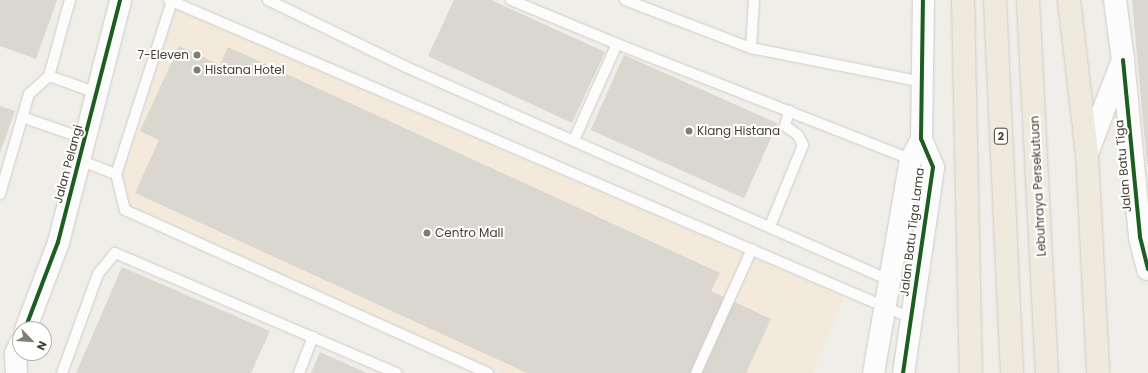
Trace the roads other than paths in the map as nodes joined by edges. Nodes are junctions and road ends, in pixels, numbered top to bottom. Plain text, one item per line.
1 (70, 0) edge
2 (120, 0) edge
3 (268, 0) edge
4 (511, 0) edge
5 (624, 0) edge
6 (754, 0) edge
7 (923, 0) edge
8 (963, 0) edge
9 (995, 0) edge
10 (1028, 0) edge
11 (1069, 0) edge
12 (1115, 0) edge
13 (170, 1) edge
14 (617, 44) junction
15 (751, 48) junction
16 (1123, 60) junction
17 (49, 76) junction
18 (923, 82) junction
19 (97, 93) junction
20 (789, 111) junction
21 (22, 117) junction
22 (85, 139) junction
23 (921, 139) junction
24 (574, 140) junction
25 (1087, 153) junction
26 (910, 159) junction
27 (79, 160) junction
28 (933, 167) junction
29 (116, 174) junction
30 (0, 194) edge
31 (770, 226) junction
32 (752, 249) junction
33 (1148, 269) edge
34 (889, 280) junction
35 (884, 308) junction
36 (911, 318) junction
37 (28, 321) edge
38 (313, 337) junction
39 (16, 361) edge
40 (16, 373) edge
41 (62, 373) edge
42 (299, 373) edge
43 (396, 373) edge
44 (488, 373) edge
45 (696, 373) edge
46 (873, 373) edge
47 (903, 373) edge
48 (971, 373) edge
49 (1012, 373) edge
50 (1047, 373) edge
51 (1098, 373) edge

1 - 17 lane
2 - 19 street, Jalan Pelangi
3 - 24 lane
4 - 14 lane
5 - 15 lane
6 - 15 lane
7 - 18 street, Jalan Batu Tiga Lama
8 - 48 highway
9 - 49 highway, 2
10 - 50 highway, Lebuhraya Persekutuan
11 - 25 highway
12 - 16 street, Jalan Batu Tiga
13 - 29 lane
13 - 32 lane
14 - 20 lane
14 - 24 lane
15 - 18 lane
16 - 25 street, Jalan Batu Tiga
16 - 33 street, Jalan Batu Tiga
17 - 19 lane
17 - 21 lane
18 - 23 street, Jalan Batu Tiga Lama
19 - 22 street, Jalan Pelangi
20 - 26 lane
20 - 31 lane
21 - 22 lane
21 - 30 lane
22 - 27 street, Jalan Pelangi
23 - 26 street, Jalan Batu Tiga Lama
23 - 28 street, Jalan Batu Tiga Lama
24 - 31 lane
25 - 51 highway
26 - 28 lane
26 - 34 street, Jalan Batu Tiga Lama
27 - 29 lane
27 - 37 street, Jalan Pelangi
28 - 36 street, Jalan Batu Tiga Lama
29 - 44 lane
31 - 34 lane
32 - 35 lane
32 - 45 lane
34 - 35 street, Jalan Batu Tiga Lama
35 - 36 lane
35 - 46 street, Jalan Batu Tiga Lama
36 - 47 street, Jalan Batu Tiga Lama
38 - 41 lane
38 - 42 lane
38 - 43 lane
39 - 40 street

